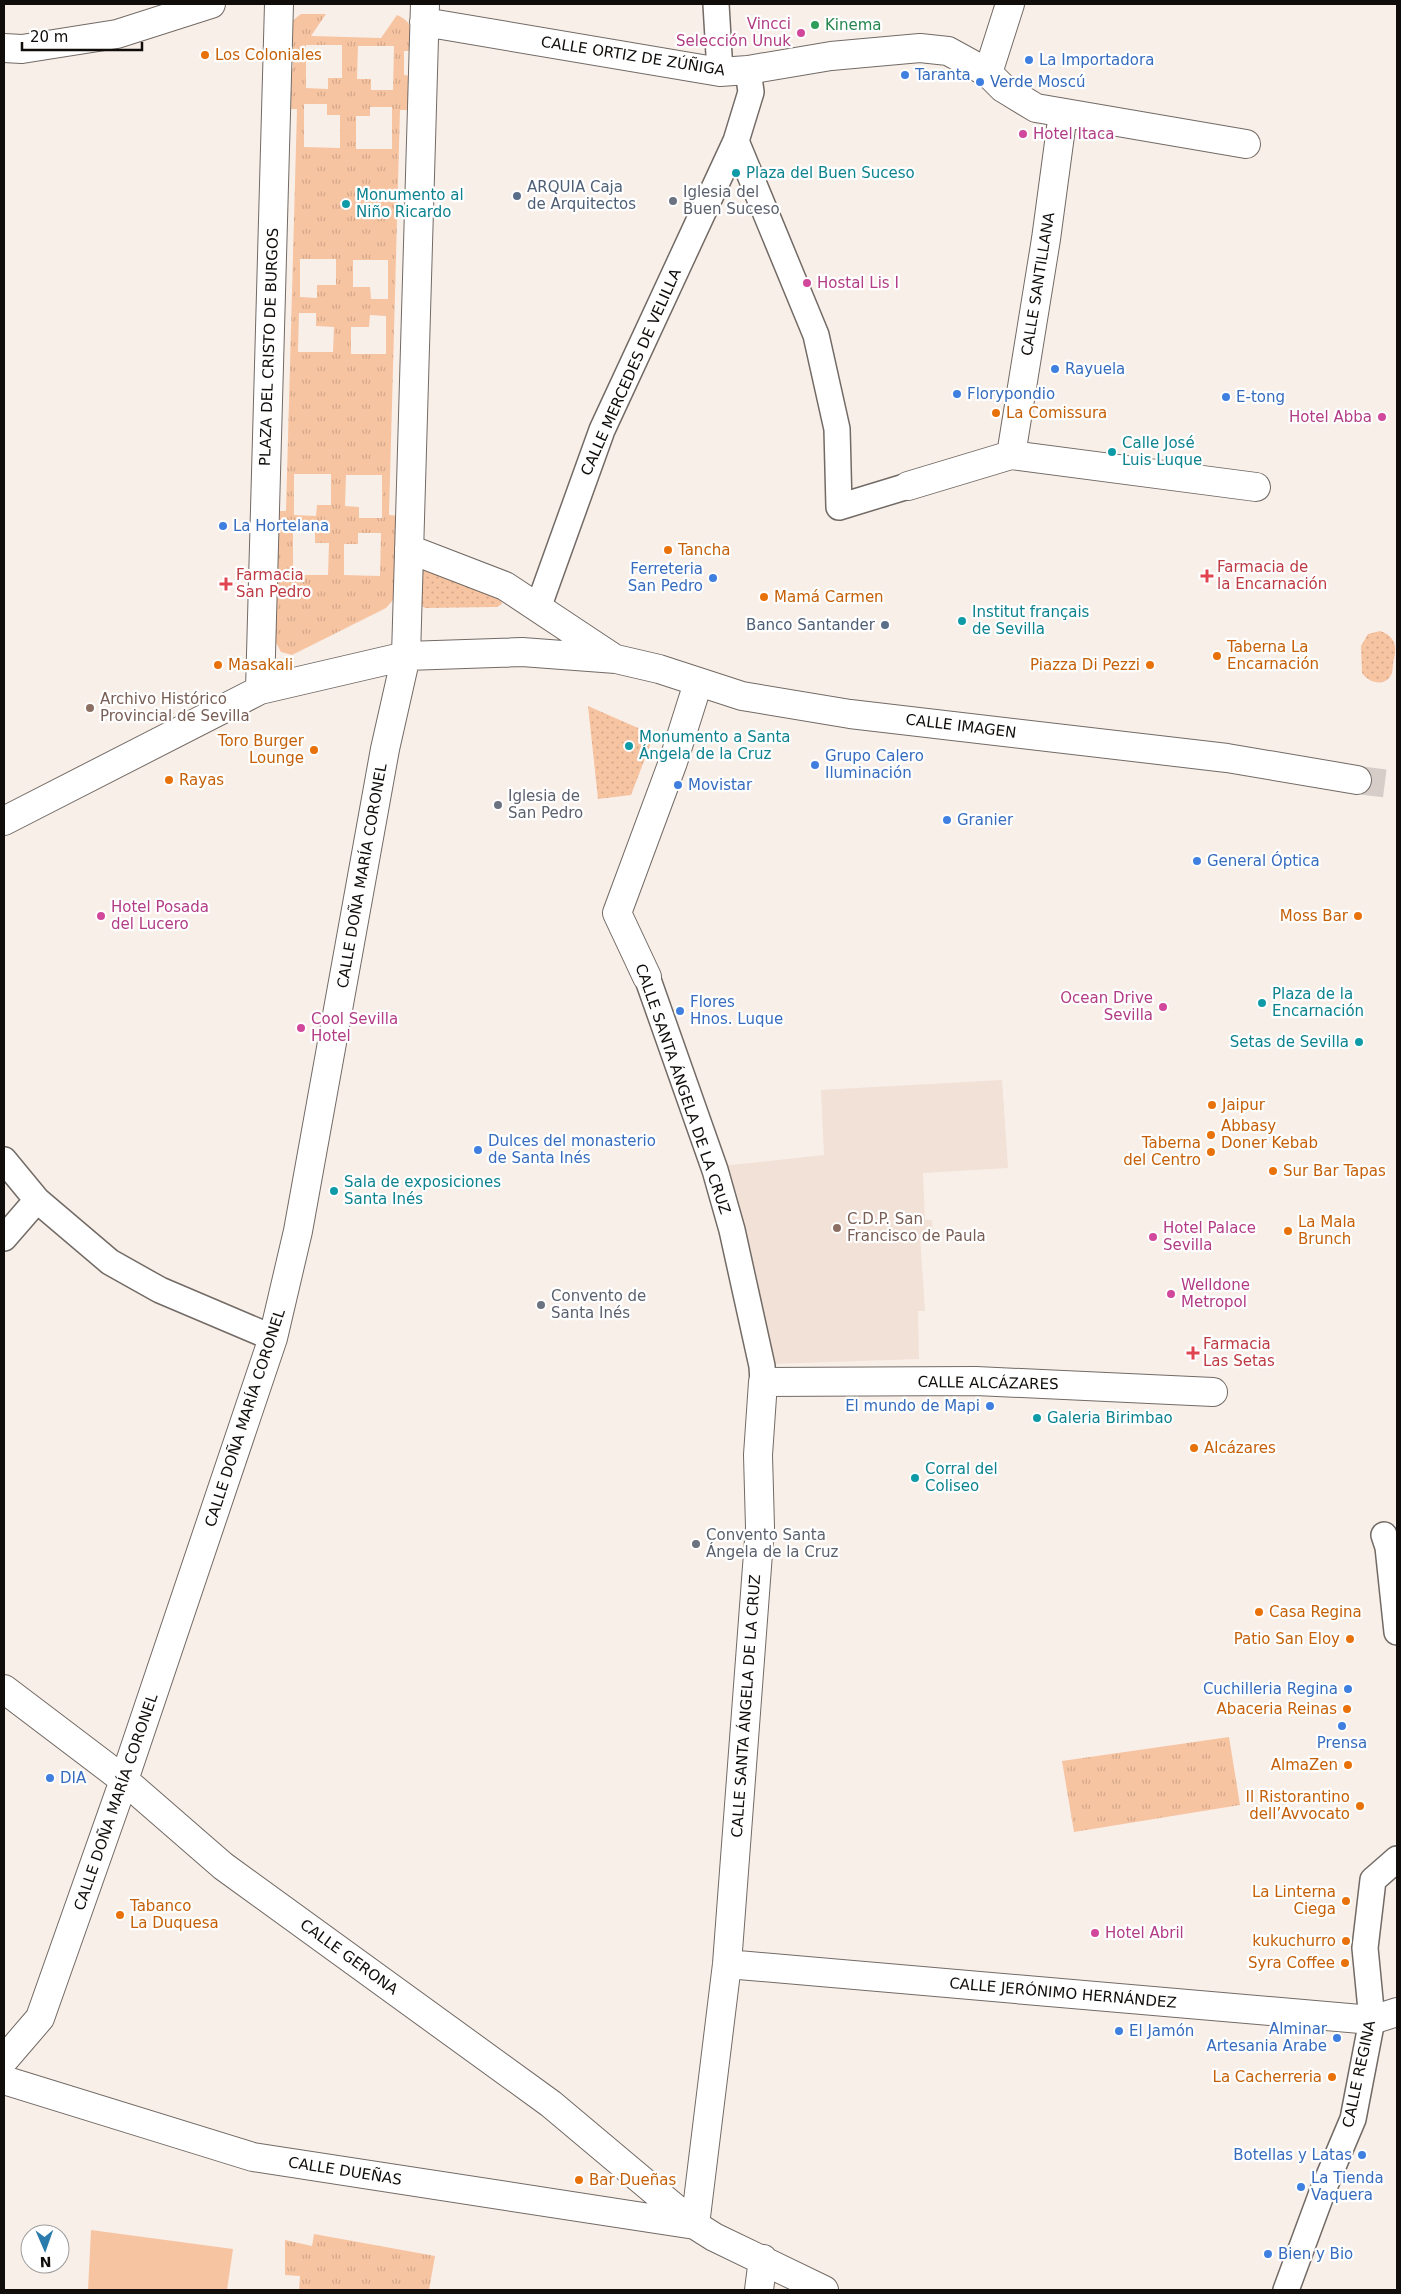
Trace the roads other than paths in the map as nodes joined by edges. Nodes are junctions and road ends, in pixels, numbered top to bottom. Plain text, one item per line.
1 (211, 4) edge
2 (279, 4) edge
3 (716, 4) edge
4 (1010, 4) edge
5 (425, 13) edge
6 (4, 48) edge
7 (748, 70) junction
8 (720, 72) junction
9 (988, 73) junction
10 (1063, 113) junction
11 (736, 141) junction
12 (1246, 144) dead end
13 (1011, 455) junction
14 (908, 486) joint
15 (1256, 487) dead end
16 (409, 549) junction
17 (538, 608) junction
18 (406, 656) junction
19 (616, 660) junction
20 (698, 683) junction
21 (260, 690) junction
22 (1357, 780) tunnel mouth
23 (4, 821) edge
24 (647, 977) joint
25 (4, 1160) edge
26 (37, 1200) junction
27 (4, 1238) edge
28 (273, 1338) junction
29 (763, 1382) junction
30 (1213, 1392) dead end
31 (1384, 1535) dead end
32 (1397, 1632) edge
33 (4, 1689) edge
34 (124, 1780) junction
35 (1397, 1859) edge
36 (727, 1964) junction
37 (1397, 2012) edge
38 (1372, 2020) junction
39 (4, 2060) edge
40 (4, 2080) edge
41 (695, 2225) junction
42 (763, 2259) junction
43 (759, 2290) edge
44 (824, 2290) edge
45 (1286, 2290) edge

1 - 6 street
2 - 21 street, PLAZA DEL CRISTO DE BURGOS
3 - 8 street
4 - 9 street
5 - 8 street, CALLE ORTIZ DE ZÚÑIGA
5 - 16 street
7 - 8 street, CALLE ORTIZ DE ZÚÑIGA
7 - 9 street, CALLE ORTIZ DE ZÚÑIGA
7 - 11 street, CALLE MERCEDES DE VELILLA
9 - 10 street, CALLE ORTIZ DE ZÚÑIGA
10 - 12 street, CALLE ORTIZ DE ZÚÑIGA
10 - 13 street, CALLE SANTILLANA
11 - 14 street
11 - 17 street, CALLE MERCEDES DE VELILLA
13 - 14 street
13 - 15 street
16 - 17 street
16 - 18 street
17 - 19 street
18 - 19 street
18 - 21 street
18 - 28 street, CALLE DOÑA MARÍA CORONEL
19 - 20 street, CALLE IMAGEN
20 - 22 street, CALLE IMAGEN
20 - 24 street, CALLE SANTA ÁNGELA DE LA CRUZ
21 - 23 street
24 - 29 street, CALLE SANTA ÁNGELA DE LA CRUZ
25 - 26 street
26 - 27 street
26 - 28 street
28 - 34 street, CALLE DOÑA MARÍA CORONEL
29 - 30 street, CALLE ALCÁZARES
29 - 36 street, CALLE SANTA ÁNGELA DE LA CRUZ
31 - 32 street
33 - 34 street, CALLE GERONA
34 - 39 street, CALLE DOÑA MARÍA CORONEL
34 - 41 street, CALLE GERONA
35 - 38 street, CALLE REGINA
36 - 38 street, CALLE JERÓNIMO HERNÁNDEZ
36 - 41 street, CALLE SANTA ÁNGELA DE LA CRUZ
37 - 38 street, CALLE JERÓNIMO HERNÁNDEZ
38 - 45 street, CALLE REGINA
40 - 41 street, CALLE DUEÑAS
41 - 42 street
42 - 43 street
42 - 44 street

